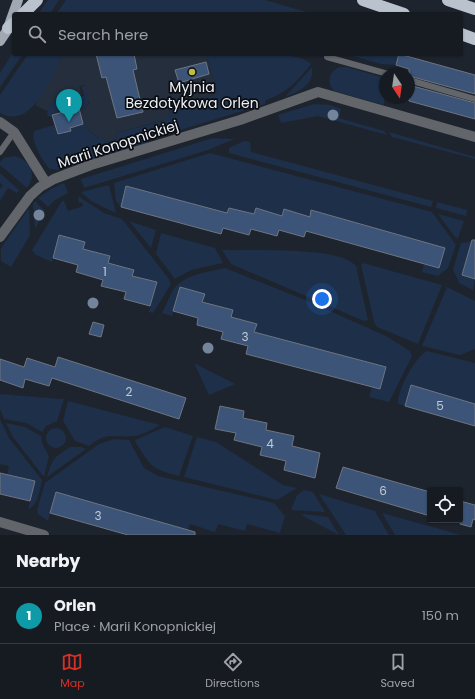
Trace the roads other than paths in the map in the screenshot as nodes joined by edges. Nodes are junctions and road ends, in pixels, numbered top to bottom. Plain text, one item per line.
1 (18, 0) edge
2 (28, 0) edge
3 (37, 0) edge
4 (363, 0) edge
5 (448, 0) edge
6 (475, 9) edge
7 (15, 12) edge
8 (19, 12) edge
9 (25, 12) edge
10 (398, 12) edge
11 (12, 24) edge
12 (463, 35) edge
13 (475, 39) edge
14 (0, 41) edge
15 (328, 56) edge
16 (379, 71) edge
17 (415, 82) edge
18 (475, 99) edge
19 (0, 122) edge
20 (14, 132) junction
21 (475, 137) edge
22 (0, 152) edge
23 (46, 183) junction
24 (0, 237) edge
25 (0, 522) edge
26 (44, 535) edge

1 - 7 main road
2 - 8 main road
3 - 9 highway
4 - 10 highway
5 - 6 highway
11 - 14 main road
12 - 13 highway
15 - 16 lane
17 - 18 lane
19 - 20 street, Marii Konopnickiej
20 - 22 lane
20 - 23 street, Marii Konopnickiej
21 - 23 street, Marii Konopnickiej
23 - 24 street, Marii Konopnickiej
25 - 26 street

